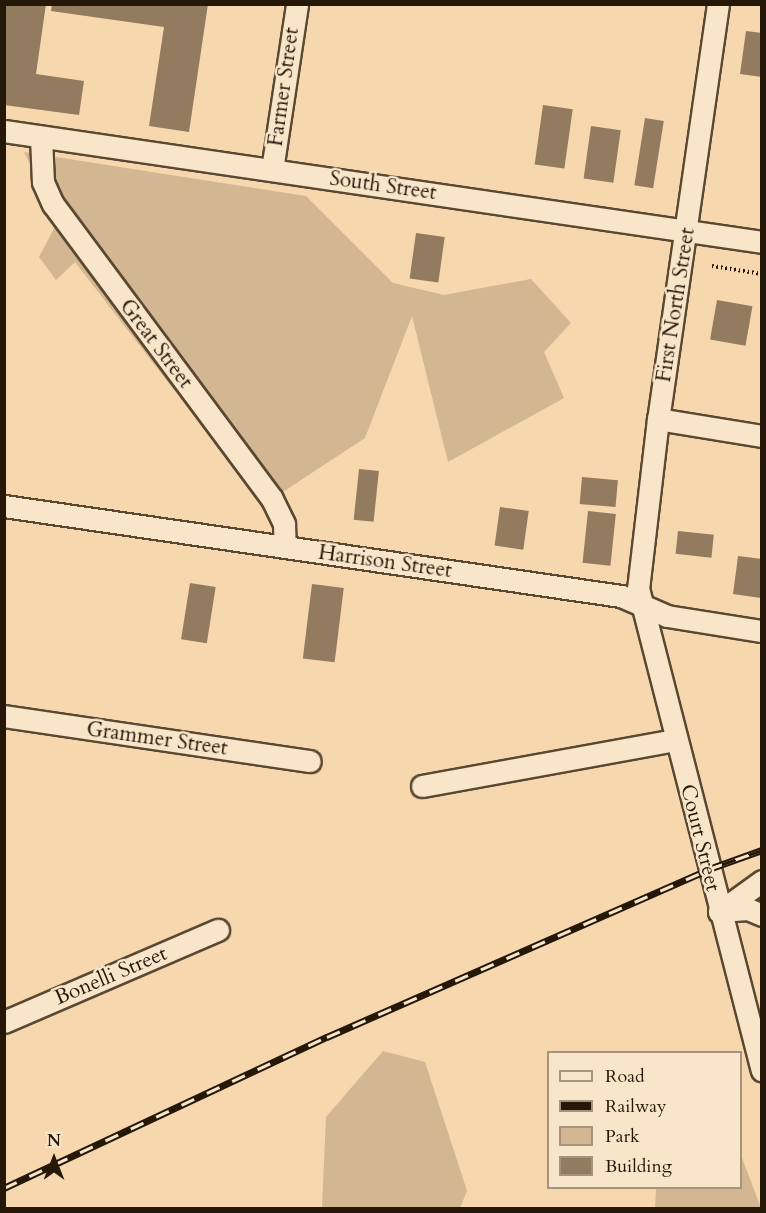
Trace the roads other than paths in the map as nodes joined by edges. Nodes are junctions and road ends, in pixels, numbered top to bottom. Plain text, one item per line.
1 (297, 4) edge
2 (718, 4) edge
3 (4, 131) edge
4 (41, 136) junction
5 (272, 170) junction
6 (687, 231) junction
7 (762, 242) edge
8 (658, 419) junction
9 (762, 436) edge
10 (4, 506) edge
11 (285, 547) junction
12 (642, 605) junction
13 (762, 631) edge
14 (4, 716) edge
15 (675, 740) junction
16 (310, 761) dead end
17 (422, 786) dead end
18 (762, 881) edge
19 (718, 912) junction
20 (762, 915) edge
21 (218, 930) dead end
22 (4, 1022) edge
23 (762, 1070) edge

1 - 5 street, Farmer Street
2 - 6 street, First North Street
3 - 4 street, South Street
4 - 5 street, South Street
4 - 11 street, Great Street
5 - 6 street, South Street
6 - 7 street, South Street
6 - 8 street, First North Street
8 - 9 street
8 - 12 street, First North Street
10 - 11 street, Harrison Street
11 - 12 street, Harrison Street
12 - 13 street, Harrison Street
12 - 15 street, Court Street
14 - 16 street, Grammer Street
15 - 17 street
15 - 19 street, Court Street
18 - 19 street
19 - 20 street
19 - 23 street, Court Street
21 - 22 street, Bonelli Street

